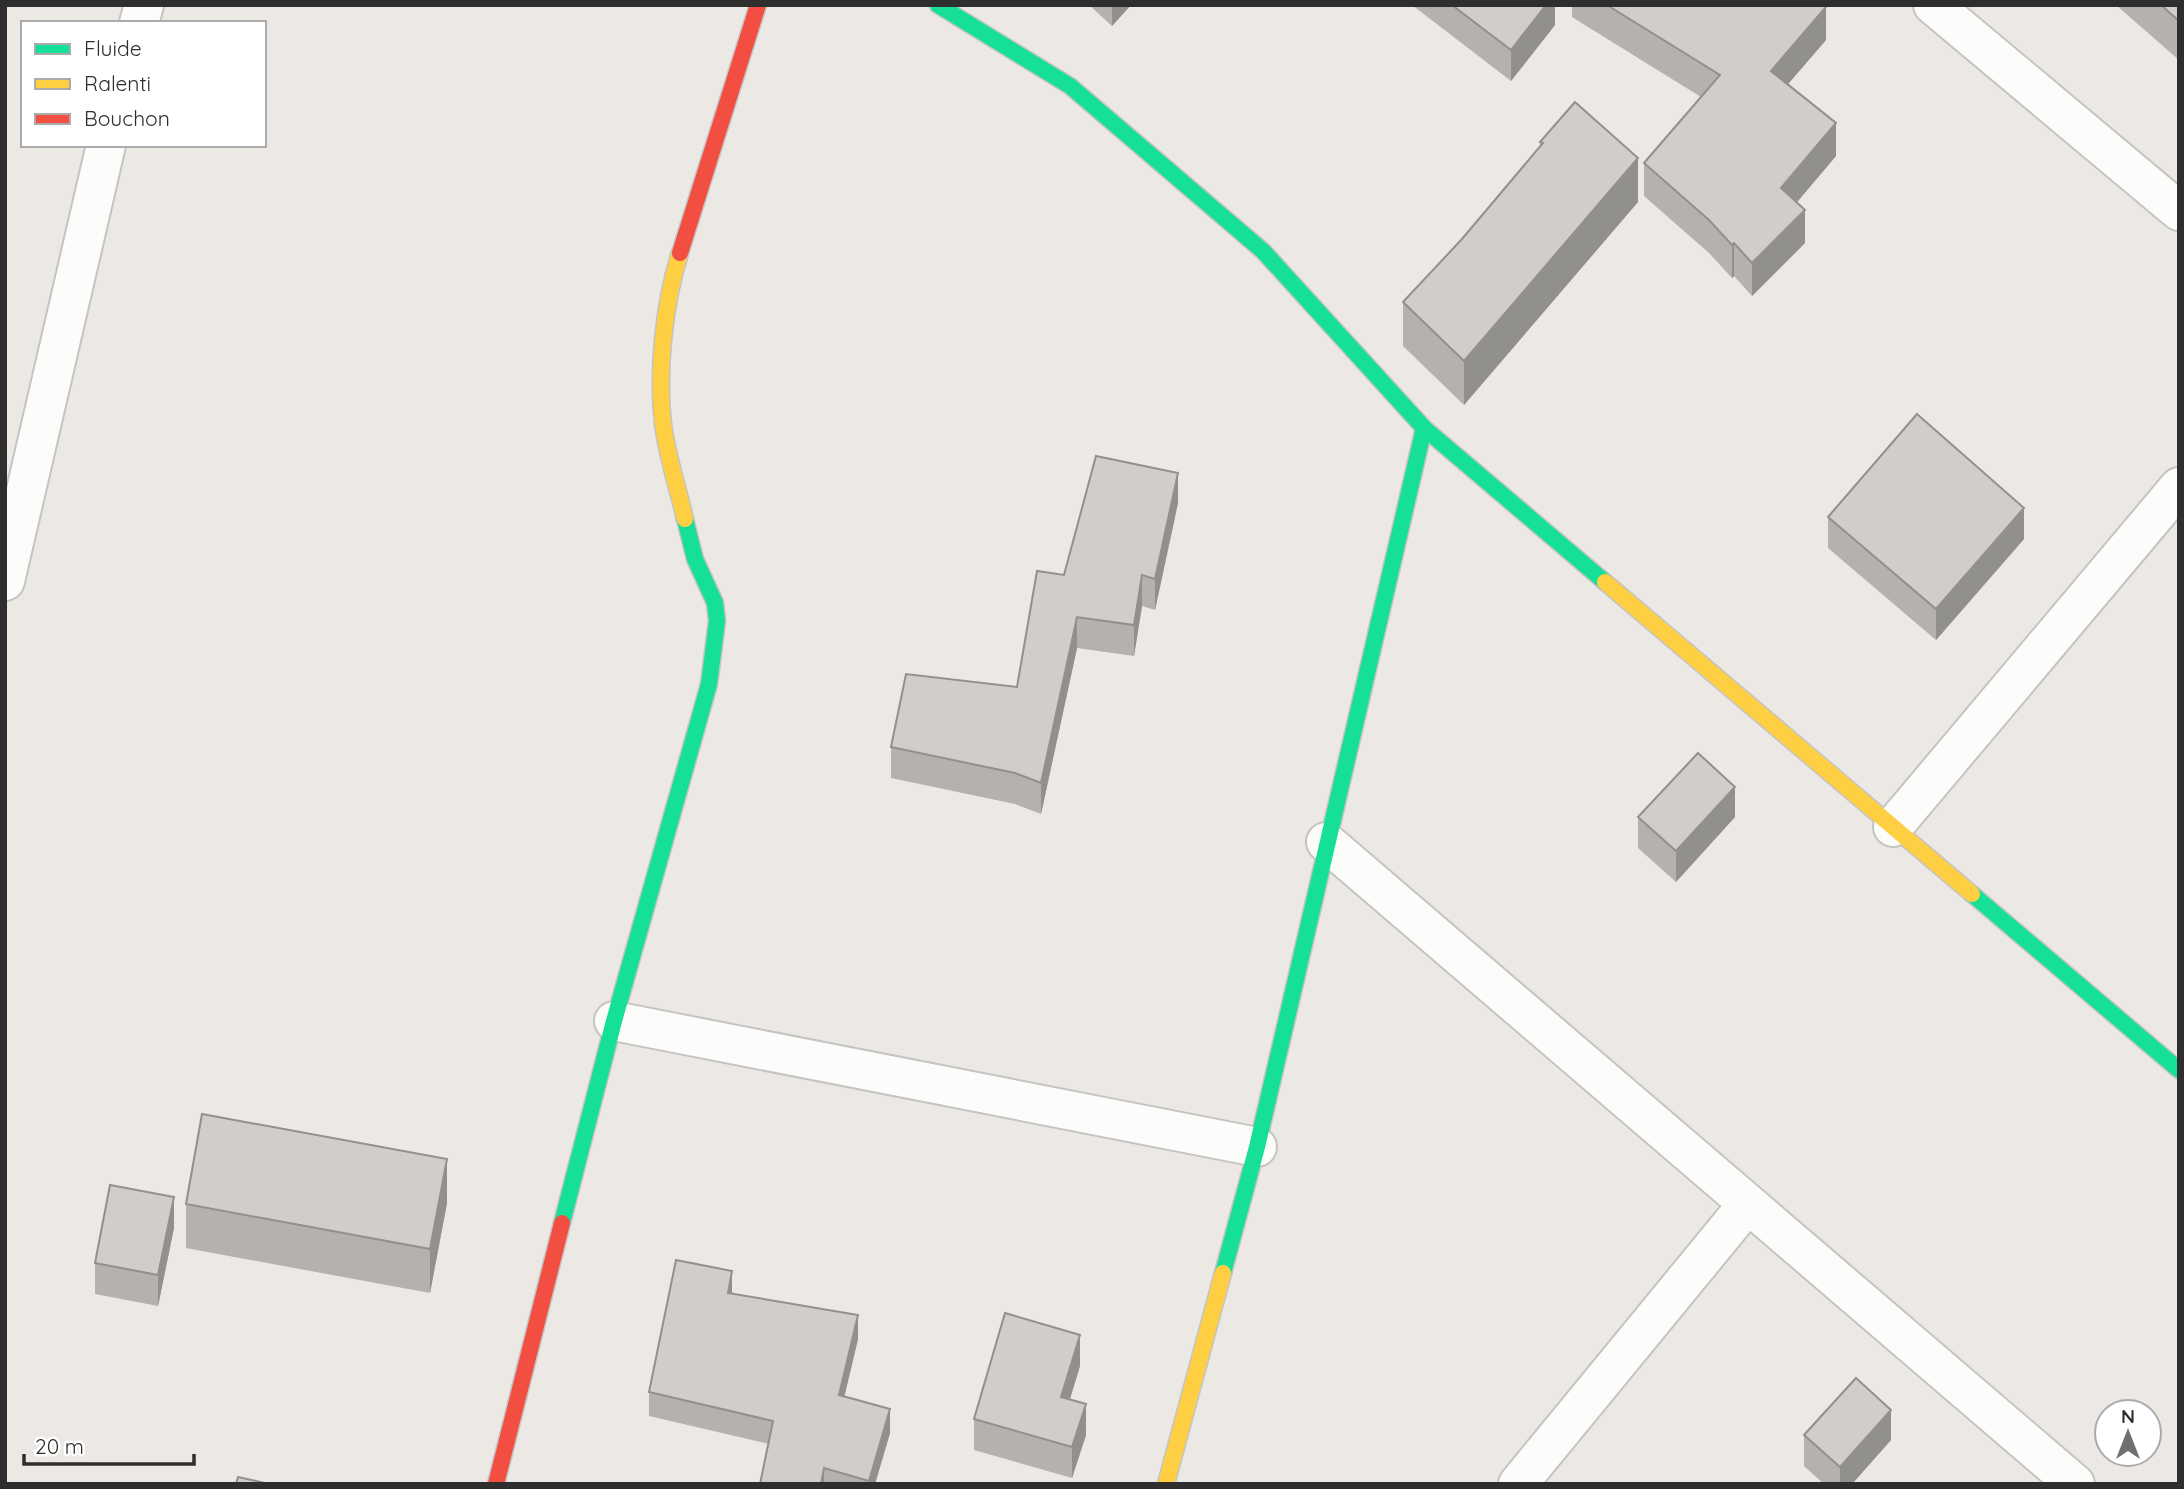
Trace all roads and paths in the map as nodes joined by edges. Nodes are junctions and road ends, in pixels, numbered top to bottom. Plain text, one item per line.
1 (758, 5) edge
2 (938, 5) edge
3 (1933, 5) edge
4 (106, 147) edge
5 (2179, 211) edge
6 (1424, 428) junction
7 (2179, 487) edge
8 (5, 581) edge
9 (1893, 827) junction
10 (1326, 842) junction
11 (614, 1021) junction
12 (2179, 1070) edge
13 (1257, 1147) junction
14 (1747, 1205) junction
15 (496, 1484) edge
16 (1166, 1484) edge
17 (1518, 1484) edge
18 (2075, 1484) edge

1 - 11 street
2 - 6 street
3 - 5 street
4 - 8 street
6 - 9 street
6 - 10 street
7 - 9 street
9 - 12 street
10 - 13 street
10 - 14 street
11 - 13 street
11 - 15 street
13 - 16 street
14 - 17 street
14 - 18 street

